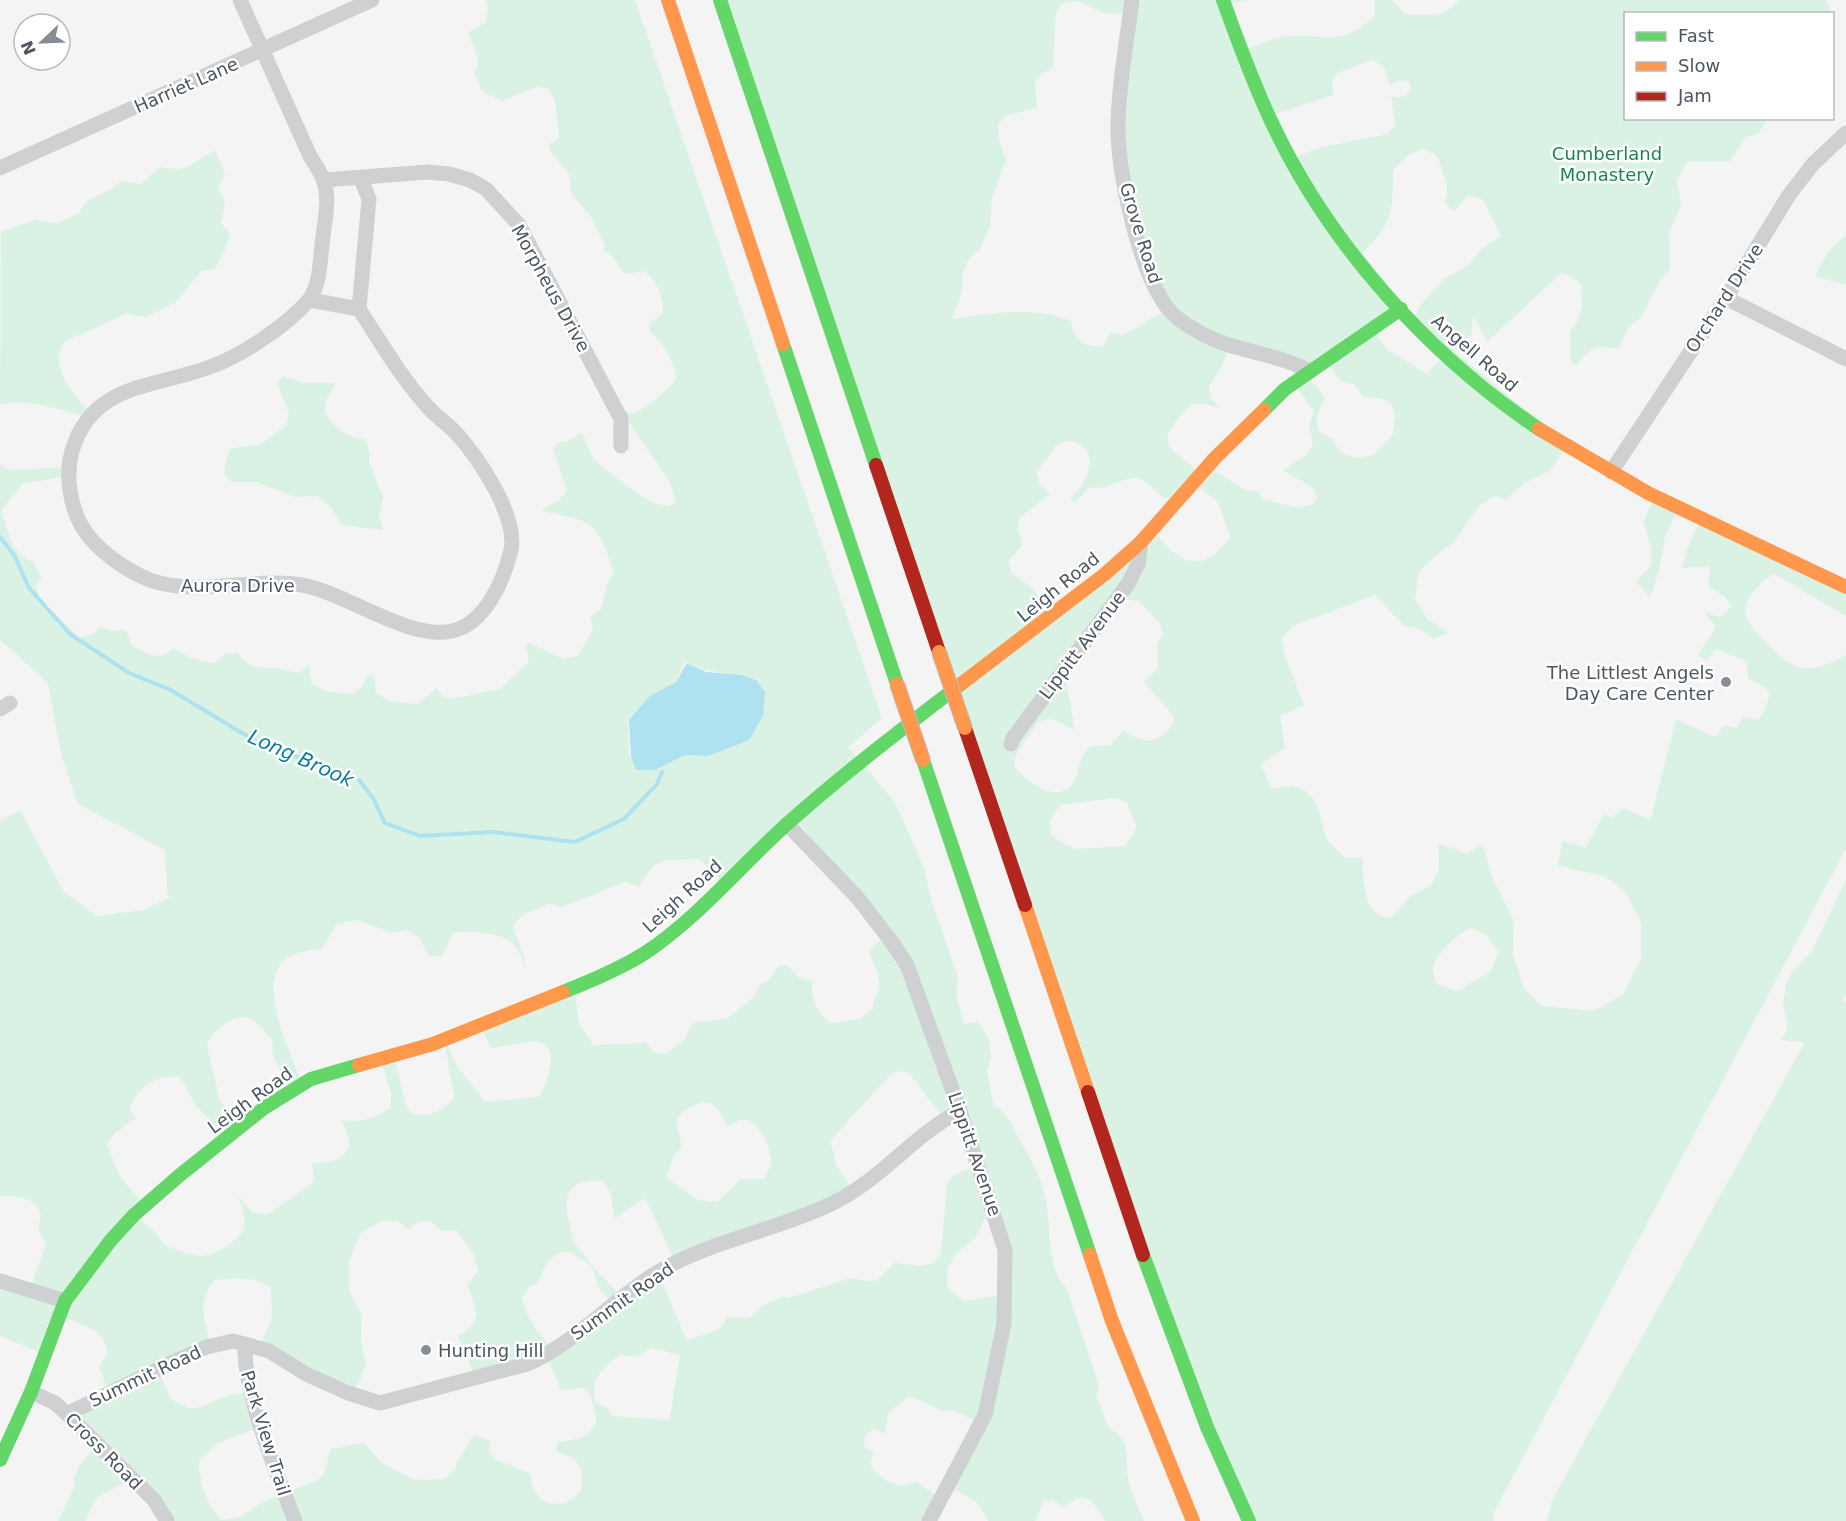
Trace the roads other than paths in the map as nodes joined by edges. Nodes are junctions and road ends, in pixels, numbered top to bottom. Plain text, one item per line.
1 (240, 0) edge
2 (372, 0) edge
3 (668, 0) edge
4 (720, 0) edge
5 (1132, 0) edge
6 (1223, 0) edge
7 (263, 50) junction
8 (1846, 133) edge
9 (0, 168) edge
10 (361, 179) junction
11 (324, 180) junction
12 (1726, 298) junction
13 (310, 300) junction
14 (358, 309) junction
15 (1401, 309) junction
16 (1846, 359) edge
17 (1309, 371) junction
18 (621, 446) dead end
19 (1611, 472) junction
20 (1141, 542) junction
21 (1846, 586) edge
22 (1011, 744) dead end
23 (786, 824) junction
24 (960, 1111) junction
25 (0, 1281) edge
26 (65, 1301) junction
27 (245, 1344) junction
28 (31, 1392) junction
29 (67, 1414) junction
30 (0, 1460) edge
31 (167, 1521) edge
32 (295, 1521) edge
33 (929, 1521) edge
34 (1193, 1521) edge
35 (1249, 1521) edge

1 - 7 street
2 - 7 street, Harriet Lane
3 - 34 main road, bridge
4 - 35 main road, bridge
5 - 17 street, Grove Road
6 - 15 main road, Angell Road
7 - 9 street, Harriet Lane
7 - 11 street
8 - 12 street, Orchard Drive
10 - 11 street
10 - 14 street
10 - 18 street, Morpheus Drive
11 - 13 street
12 - 16 street
12 - 19 street, Orchard Drive
13 - 14 street
13 - 14 street, Aurora Drive
15 - 17 main road, Leigh Road
15 - 19 main road, Angell Road
17 - 20 main road, Leigh Road
19 - 21 main road, Angell Road
20 - 22 street, Lippitt Avenue
20 - 23 main road, Leigh Road
23 - 24 street, Lippitt Avenue
23 - 26 main road, Leigh Road
24 - 27 street, Summit Road
24 - 33 street, Lippitt Avenue
25 - 26 street
26 - 28 main road, Leigh Road
27 - 29 street, Summit Road
27 - 32 street, Park View Trail
28 - 29 street, Cross Road
28 - 30 main road, Leigh Road
29 - 31 street, Cross Road

